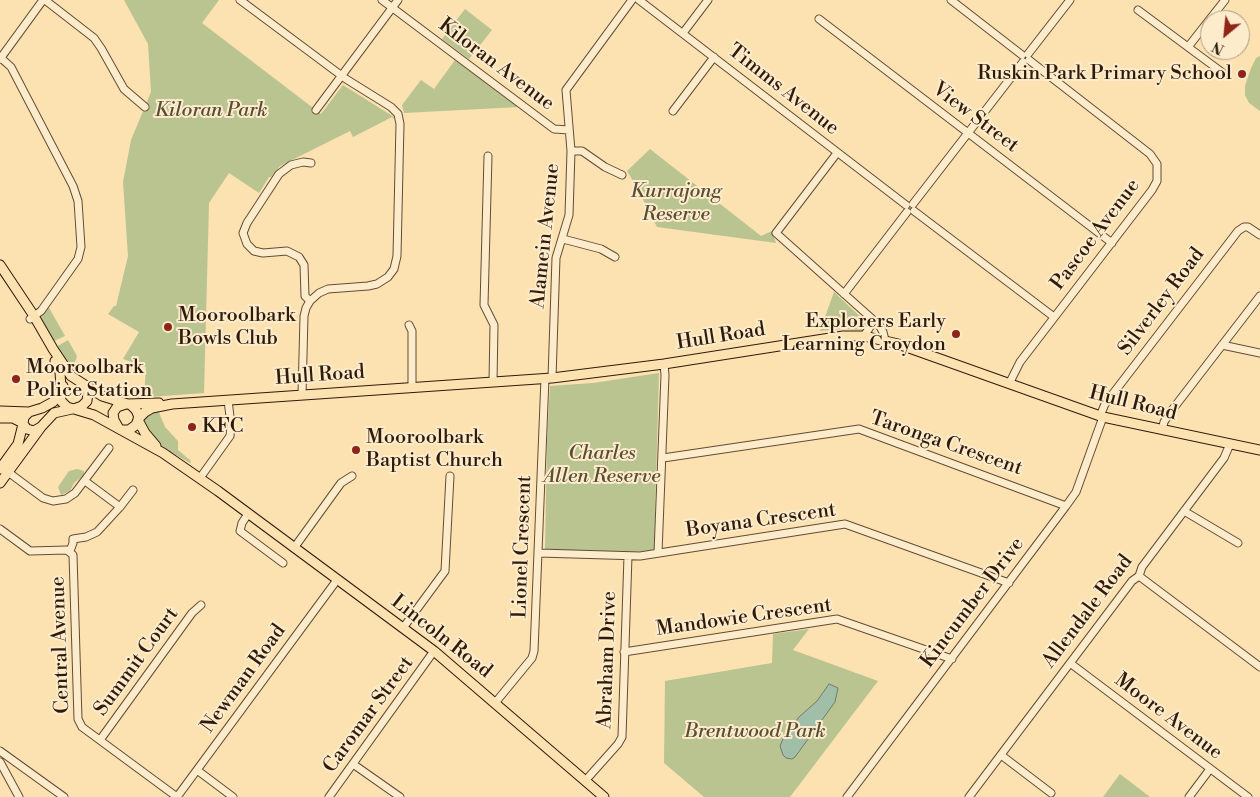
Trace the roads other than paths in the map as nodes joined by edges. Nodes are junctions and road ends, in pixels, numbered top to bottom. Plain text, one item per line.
1 (44, 0) edge
2 (240, 0) edge
3 (382, 0) edge
4 (398, 0) edge
5 (632, 0) edge
6 (639, 0) edge
7 (708, 0) edge
8 (950, 0) edge
9 (1070, 0) edge
10 (1225, 0) edge
11 (392, 8) junction
12 (1138, 10) dead end
13 (819, 19) dead end
14 (683, 33) junction
15 (1188, 47) junction
16 (714, 57) junction
17 (0, 58) edge
18 (1026, 58) junction
19 (1223, 73) dead end
20 (342, 76) junction
21 (145, 107) dead end
22 (316, 110) dead end
23 (673, 111) dead end
24 (570, 130) junction
25 (968, 133) junction
26 (571, 151) junction
27 (838, 153) junction
28 (488, 156) dead end
29 (311, 163) dead end
30 (622, 175) dead end
31 (910, 208) junction
32 (1260, 235) edge
33 (563, 239) junction
34 (1112, 243) junction
35 (615, 257) dead end
36 (1, 267) edge
37 (844, 294) junction
38 (1260, 296) edge
39 (310, 301) junction
40 (32, 317) junction
41 (1054, 317) junction
42 (872, 320) junction
43 (409, 325) dead end
44 (864, 336) junction
45 (884, 340) junction
46 (1222, 345) junction
47 (50, 347) junction
48 (1260, 353) edge
49 (664, 364) junction
50 (549, 378) junction
51 (493, 382) junction
52 (81, 383) junction
53 (1009, 384) junction
54 (412, 387) junction
55 (61, 390) junction
56 (302, 394) junction
57 (228, 400) junction
58 (127, 404) junction
59 (172, 404) junction
60 (73, 409) junction
61 (30, 412) junction
62 (2, 414) edge
63 (1102, 416) junction
64 (138, 420) junction
65 (23, 424) junction
66 (41, 426) junction
67 (121, 430) junction
68 (1162, 430) junction
69 (1230, 444) junction
70 (109, 448) dead end
71 (1260, 450) edge
72 (163, 453) junction
73 (663, 458) junction
74 (4, 470) edge
75 (352, 476) dead end
76 (450, 476) dead end
77 (200, 478) junction
78 (85, 481) junction
79 (0, 483) edge
80 (133, 490) dead end
81 (1066, 506) junction
82 (120, 507) junction
83 (1184, 511) junction
84 (248, 514) junction
85 (0, 529) edge
86 (1238, 543) dead end
87 (294, 548) junction
88 (70, 551) junction
89 (539, 553) junction
90 (658, 553) junction
91 (628, 556) junction
92 (283, 563) dead end
93 (1139, 576) junction
94 (337, 580) junction
95 (1009, 583) junction
96 (201, 605) dead end
97 (403, 628) junction
98 (434, 651) junction
99 (624, 652) junction
100 (952, 659) junction
101 (1070, 663) junction
102 (1260, 667) edge
103 (495, 703) junction
104 (100, 740) junction
105 (0, 751) edge
106 (1001, 755) junction
107 (0, 762) edge
108 (15, 762) junction
109 (354, 764) junction
110 (1210, 769) junction
111 (197, 770) junction
112 (6, 774) junction
113 (585, 781) junction
114 (1051, 793) dead end
115 (19, 797) edge
116 (64, 797) edge
117 (177, 797) edge
118 (233, 797) edge
119 (329, 797) edge
120 (400, 797) edge
121 (604, 797) edge
122 (847, 797) edge
123 (969, 797) edge
124 (1189, 797) edge
125 (1248, 797) edge

1 - 17 street
1 - 21 street
2 - 20 street
3 - 11 street, Kiloran Avenue
4 - 11 street
5 - 24 street, Alamein Avenue
6 - 14 street, Timms Avenue
7 - 14 street
8 - 18 street, Pascoe Avenue
9 - 18 street
10 - 15 street
11 - 20 street
11 - 24 street, Kiloran Avenue
12 - 15 street
13 - 25 street, View Street
14 - 16 street, Timms Avenue
15 - 19 street
16 - 23 street
16 - 27 street, Timms Avenue
17 - 40 street
18 - 25 street
18 - 34 street, Pascoe Avenue
20 - 22 street
20 - 39 street
24 - 26 street, Alamein Avenue
25 - 31 street
25 - 34 street, View Street
26 - 30 street
26 - 33 street, Alamein Avenue
27 - 31 street, Timms Avenue
27 - 37 street
28 - 51 street
29 - 39 street
31 - 37 street
31 - 41 street, Timms Avenue
32 - 63 street, Silverley Road
33 - 35 street
33 - 50 street, Alamein Avenue
34 - 41 street, Pascoe Avenue
36 - 40 main road
37 - 42 street
38 - 46 street
39 - 56 street
40 - 47 main road
41 - 53 street, Pascoe Avenue
42 - 44 street
42 - 45 street
43 - 54 street
44 - 45 main road, Hull Road
44 - 49 main road, Hull Road
45 - 53 main road, Hull Road
46 - 48 street
46 - 68 street
47 - 52 main road, Hull Road
47 - 55 main road
49 - 50 main road, Hull Road
49 - 73 street
50 - 51 main road, Hull Road
50 - 89 street, Lionel Crescent
51 - 54 main road, Hull Road
52 - 55 main road
52 - 58 main road, Hull Road
52 - 60 main road
53 - 63 main road, Hull Road
54 - 56 main road, Hull Road
55 - 60 main road
55 - 61 main road
56 - 57 main road, Hull Road
57 - 59 main road, Hull Road
57 - 77 street
58 - 59 main road, Hull Road
58 - 64 main road
58 - 67 main road
59 - 64 main road, Hull Road
60 - 66 main road
60 - 67 main road
61 - 62 main road
61 - 65 main road
61 - 66 main road
62 - 65 main road
63 - 68 main road, Hull Road
63 - 81 street, Kincumber Drive
64 - 67 main road
64 - 72 main road, Lincoln Road
65 - 66 main road
65 - 74 main road
66 - 74 main road
67 - 72 main road, Lincoln Road
68 - 69 main road, Hull Road
69 - 71 main road, Hull Road
69 - 83 street, Allendale Road
70 - 78 street
72 - 77 main road, Lincoln Road
73 - 81 street, Taronga Crescent
73 - 90 street
74 - 78 street
74 - 79 main road
75 - 87 street
76 - 97 street
77 - 84 main road, Lincoln Road
78 - 82 street
80 - 82 street
81 - 95 street, Kincumber Drive
82 - 88 street
83 - 86 street
83 - 93 street, Allendale Road
84 - 87 main road, Lincoln Road
84 - 92 street
85 - 88 street, Central Avenue
87 - 94 main road, Lincoln Road
88 - 104 street, Central Avenue
89 - 91 street, Boyana Crescent
89 - 103 street, Lionel Crescent
90 - 91 street, Boyana Crescent
90 - 95 street, Boyana Crescent
91 - 99 street, Abraham Drive
93 - 101 street, Allendale Road
93 - 102 street
94 - 97 main road, Lincoln Road
94 - 111 street, Newman Road
95 - 100 street, Kincumber Drive
96 - 104 street, Summit Court
97 - 98 main road, Lincoln Road
98 - 103 main road, Lincoln Road
98 - 109 street, Caromar Street
99 - 100 street, Mandowie Crescent
99 - 113 street, Abraham Drive
100 - 122 street, Kincumber Drive
101 - 106 street, Allendale Road
101 - 110 street, Moore Avenue
103 - 113 main road, Lincoln Road
104 - 117 street, Central Avenue
105 - 108 street
106 - 114 street
106 - 123 street, Allendale Road
107 - 112 street
108 - 112 street
108 - 116 street
109 - 119 street, Caromar Street
109 - 120 street
110 - 124 street
110 - 125 street, Moore Avenue
111 - 117 street, Newman Road
111 - 118 street
112 - 115 street
113 - 121 main road, Lincoln Road

